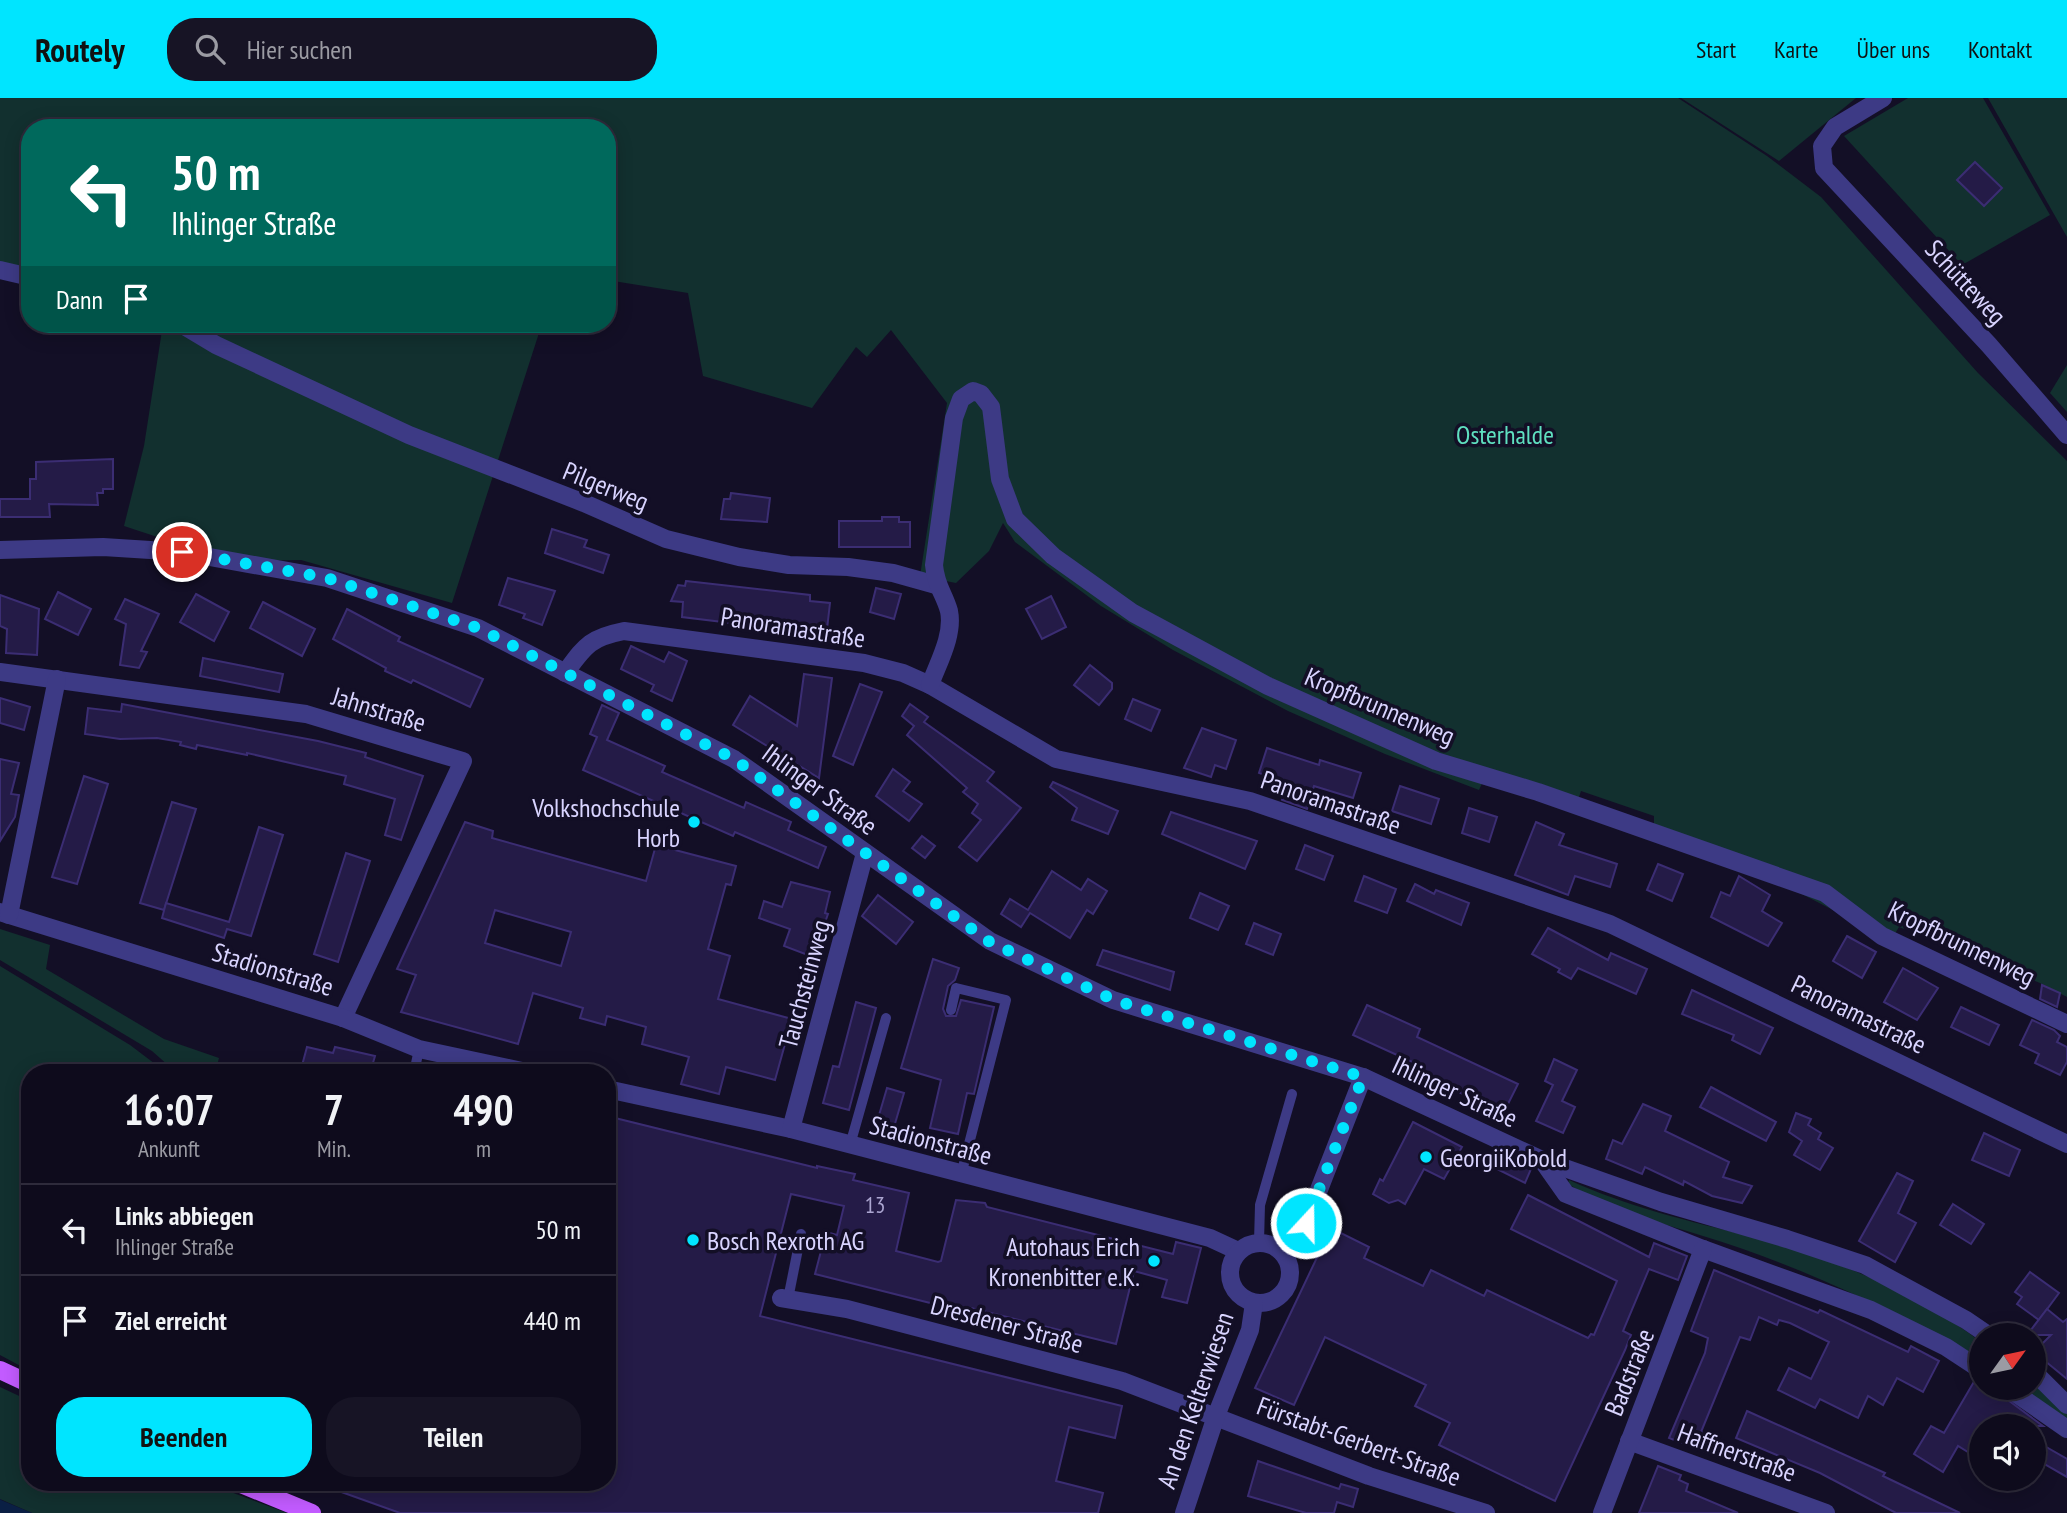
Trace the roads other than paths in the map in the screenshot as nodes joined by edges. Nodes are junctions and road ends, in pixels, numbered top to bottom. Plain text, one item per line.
1 (1883, 98) edge
2 (0, 270) edge
3 (21, 275) edge
4 (196, 333) edge
5 (2067, 435) edge
6 (0, 550) edge
7 (936, 585) junction
8 (0, 672) edge
9 (565, 673) junction
10 (57, 679) junction
11 (930, 685) junction
12 (864, 853) junction
13 (4, 914) edge
14 (951, 1010) dead end
15 (344, 1018) junction
16 (886, 1018) dead end
17 (2067, 1024) edge
18 (419, 1049) junction
19 (416, 1064) edge
20 (489, 1064) edge
21 (1363, 1077) junction
22 (616, 1091) edge
23 (1292, 1094) dead end
24 (791, 1129) junction
25 (2067, 1144) edge
26 (850, 1145) junction
27 (1542, 1160) junction
28 (961, 1175) junction
29 (801, 1234) dead end
30 (1259, 1242) junction
31 (1703, 1249) junction
32 (1238, 1251) junction
33 (1281, 1251) junction
34 (785, 1298) joint
35 (1254, 1303) junction
36 (1970, 1323) edge
37 (1969, 1362) edge
38 (0, 1370) edge
39 (21, 1380) edge
40 (2046, 1384) edge
41 (2025, 1400) edge
42 (2067, 1405) edge
43 (1216, 1416) junction
44 (2067, 1429) edge
45 (1629, 1441) junction
46 (258, 1491) edge
47 (312, 1513) edge
48 (1184, 1513) edge
49 (1486, 1513) edge
50 (1602, 1513) edge
51 (1826, 1513) edge

1 - 5 street, Schütteweg
2 - 3 street
4 - 7 street, Pilgerweg
6 - 9 street, Ihlinger Straße
7 - 11 street
7 - 17 street, Kropfbrunnenweg
8 - 10 street, Jahnstraße
9 - 11 street, Panoramastraße
9 - 12 street, Ihlinger Straße
10 - 13 street
10 - 15 street, Jahnstraße
11 - 25 street, Panoramastraße
12 - 21 street, Ihlinger Straße
12 - 24 street, Tauchsteinweg
13 - 15 street, Stadionstraße
14 - 28 lane
15 - 18 street, Stadionstraße
16 - 26 lane
18 - 19 lane
18 - 20 street, Stadionstraße
21 - 27 street, Ihlinger Straße
21 - 33 street
22 - 24 street, Stadionstraße
23 - 30 lane
24 - 26 street, Stadionstraße
26 - 28 street, Stadionstraße
27 - 31 street, Ihlinger Straße
27 - 36 street, Ihlinger Straße
28 - 32 street, Stadionstraße
29 - 34 lane
30 - 32 street
30 - 33 street
31 - 37 street, Ihlinger Straße
31 - 45 street, Badstraße
32 - 35 street, An den Kelterwiesen
33 - 35 street, An den Kelterwiesen
34 - 43 street, Dresdener Straße
35 - 43 street, An den Kelterwiesen
38 - 39 main road
40 - 42 street
41 - 44 street
43 - 48 street, An den Kelterwiesen
43 - 49 street, Fürstabt-Gerbert-Straße
45 - 50 street, Badstraße
45 - 51 street, Haffnerstraße
46 - 47 main road

